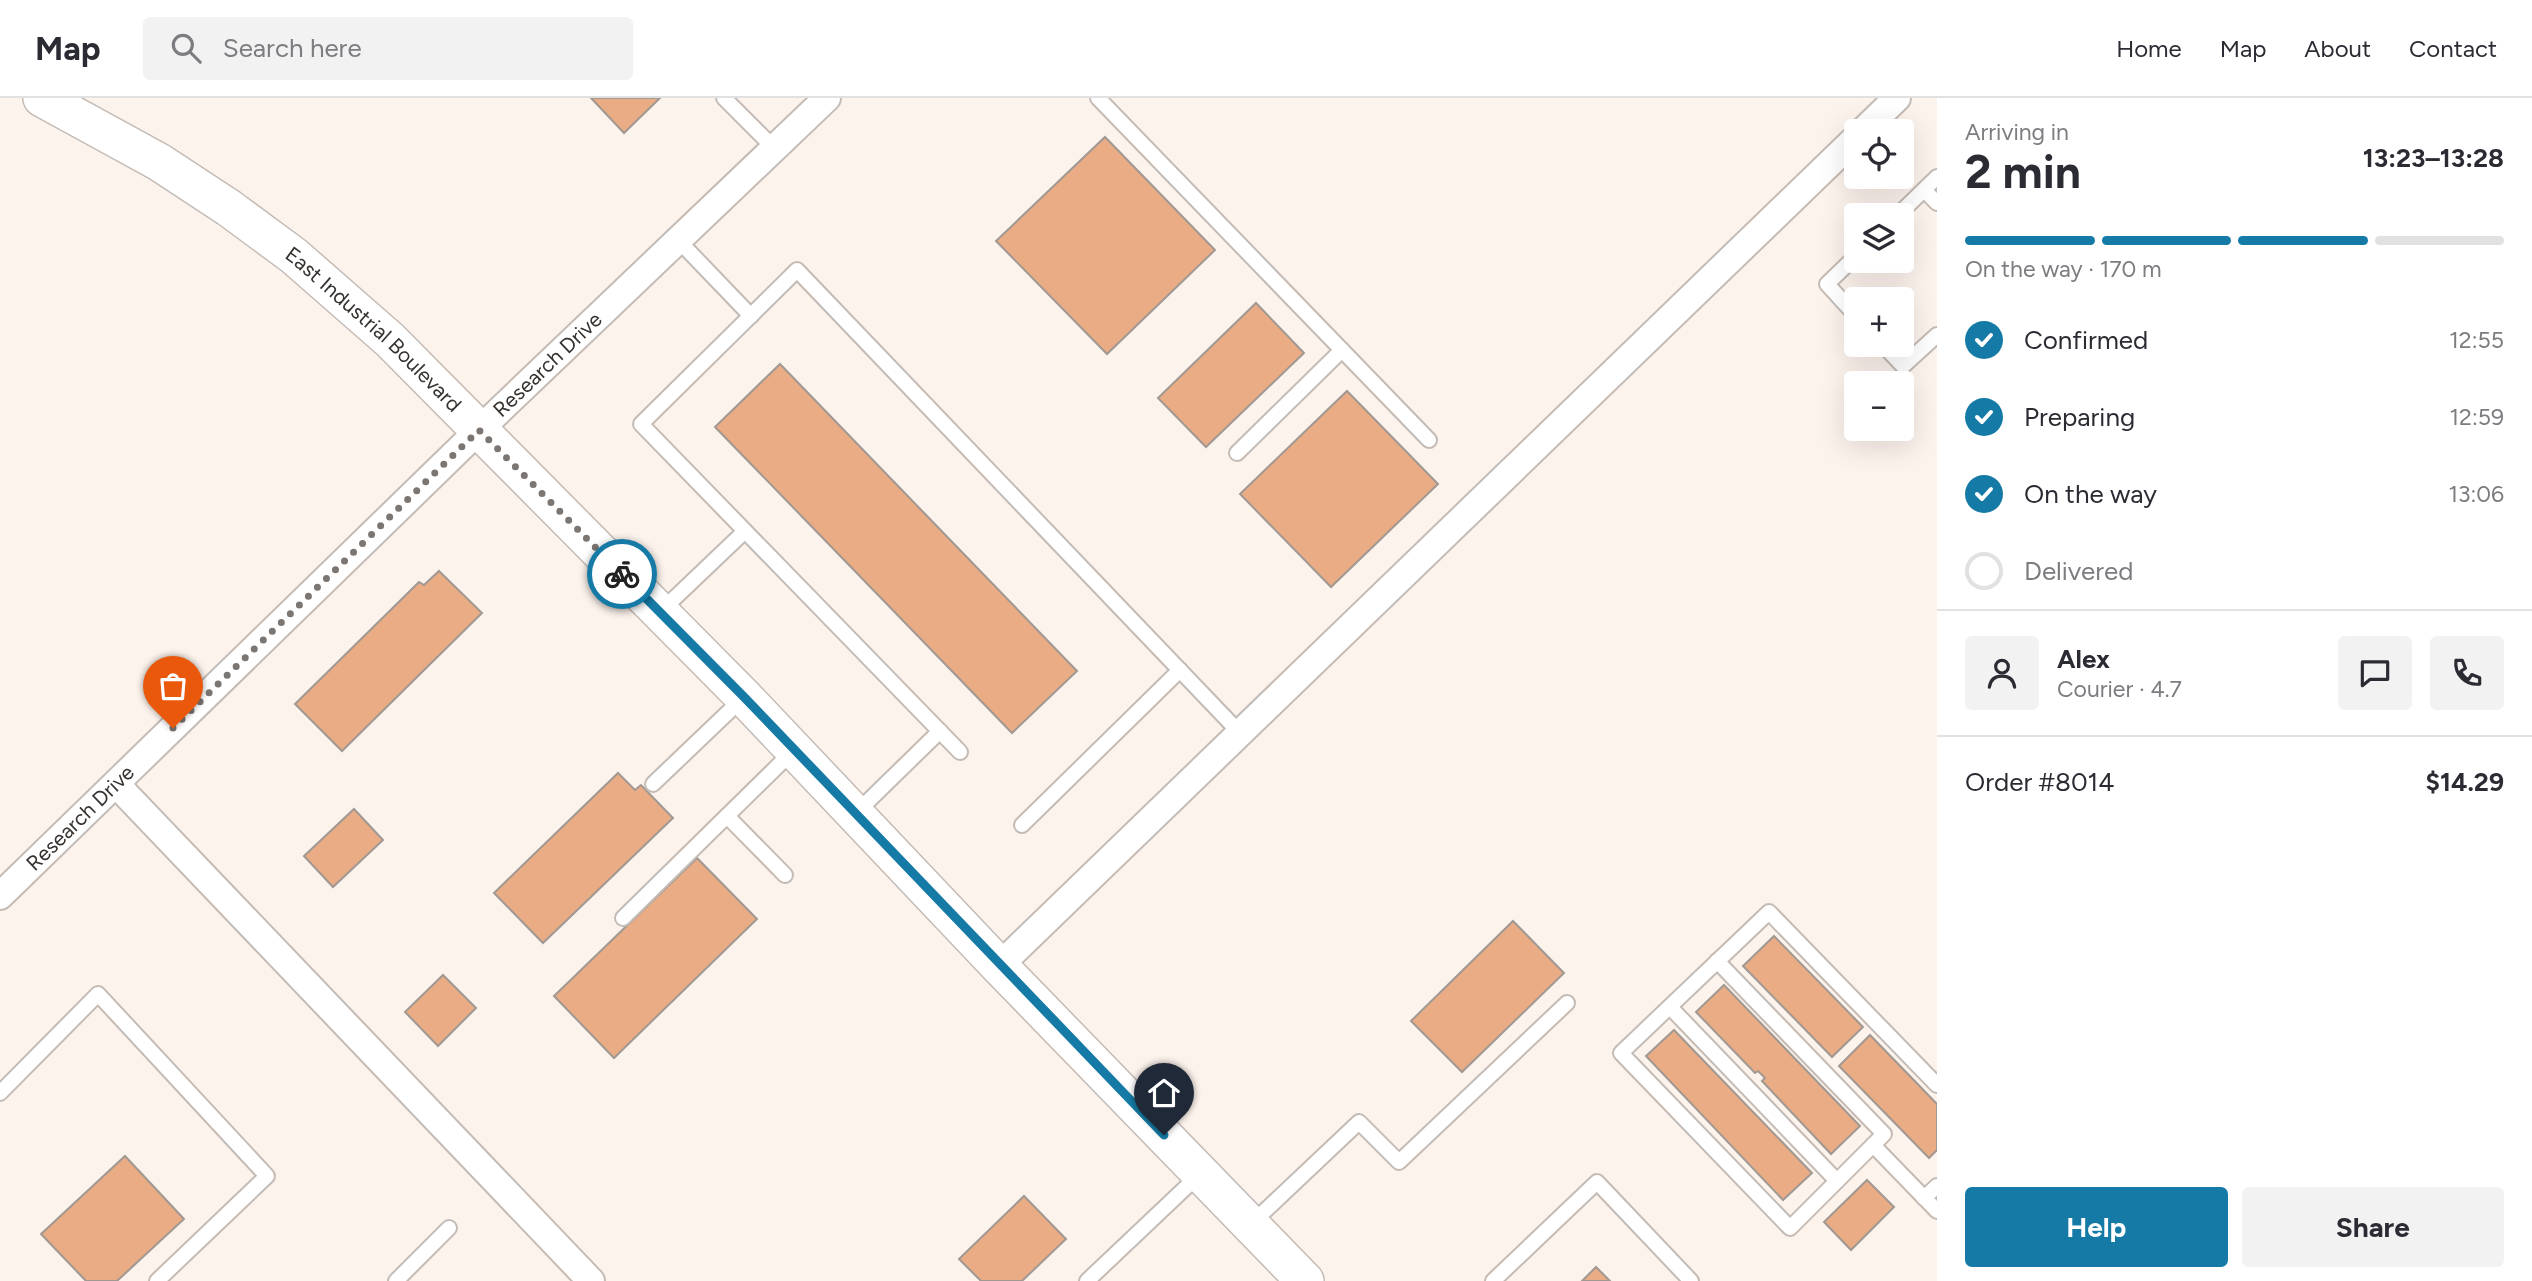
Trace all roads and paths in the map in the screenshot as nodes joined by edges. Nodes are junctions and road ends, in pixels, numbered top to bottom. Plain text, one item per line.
1 (41, 98) edge
2 (724, 98) edge
3 (827, 98) edge
4 (1098, 98) edge
5 (1897, 98) edge
6 (1875, 119) edge
7 (775, 149) junction
8 (1844, 150) edge
9 (1937, 177) edge
10 (1924, 190) junction
11 (1910, 203) edge
12 (1937, 204) edge
13 (679, 241) junction
14 (1844, 268) edge
15 (1844, 303) edge
16 (751, 316) junction
17 (1937, 335) edge
18 (1342, 350) junction
19 (1914, 356) edge
20 (1894, 357) edge
21 (1913, 357) edge
22 (479, 430) junction
23 (1429, 440) dead end
24 (1237, 453) dead end
25 (745, 531) junction
26 (660, 612) junction
27 (1180, 670) junction
28 (744, 697) junction
29 (940, 731) junction
30 (1240, 733) junction
31 (793, 750) junction
32 (960, 752) dead end
33 (116, 783) junction
34 (653, 783) dead end
35 (855, 814) junction
36 (727, 816) junction
37 (1023, 825) dead end
38 (785, 875) dead end
39 (0, 896) edge
40 (623, 918) dead end
41 (1717, 961) junction
42 (999, 966) junction
43 (1567, 1003) dead end
44 (1670, 1007) junction
45 (1937, 1085) edge
46 (0, 1093) edge
47 (1873, 1145) junction
48 (1200, 1173) junction
49 (1838, 1181) junction
50 (1937, 1186) edge
51 (1924, 1198) junction
52 (1937, 1211) edge
53 (1250, 1225) junction
54 (449, 1228) dead end
55 (1300, 1279) edge
56 (157, 1281) edge
57 (396, 1281) edge
58 (591, 1281) edge
59 (1087, 1281) edge
60 (1493, 1281) edge
61 (1691, 1281) edge

1 - 22 street, East Industrial Boulevard
2 - 7 lane
3 - 7 street, Research Drive
4 - 18 lane
5 - 6 street
7 - 13 street, Research Drive
8 - 30 street
9 - 10 lane
10 - 11 lane
10 - 12 lane
13 - 16 lane
13 - 22 street, Research Drive
14 - 15 lane
16 - 25 lane
16 - 27 lane
17 - 19 lane
18 - 23 lane
18 - 24 lane
20 - 21 lane
22 - 26 street, East Industrial Boulevard
22 - 33 street, Research Drive
25 - 26 lane
25 - 29 lane
26 - 28 street, East Industrial Boulevard
27 - 30 lane
27 - 37 lane
28 - 31 street, East Industrial Boulevard
28 - 34 lane
29 - 32 lane
29 - 35 lane
30 - 42 street
31 - 35 street, East Industrial Boulevard
31 - 36 lane
33 - 39 street, Research Drive
33 - 58 street
35 - 42 street, East Industrial Boulevard
36 - 38 lane
36 - 40 lane
41 - 44 lane
41 - 45 lane
41 - 47 lane
42 - 48 street, East Industrial Boulevard
43 - 53 lane
44 - 49 lane
44 - 49 lane
46 - 56 lane
47 - 49 lane
47 - 51 lane
48 - 53 street, East Industrial Boulevard
48 - 59 lane
50 - 51 lane
51 - 52 lane
53 - 55 street, East Industrial Boulevard
54 - 57 lane
60 - 61 lane

